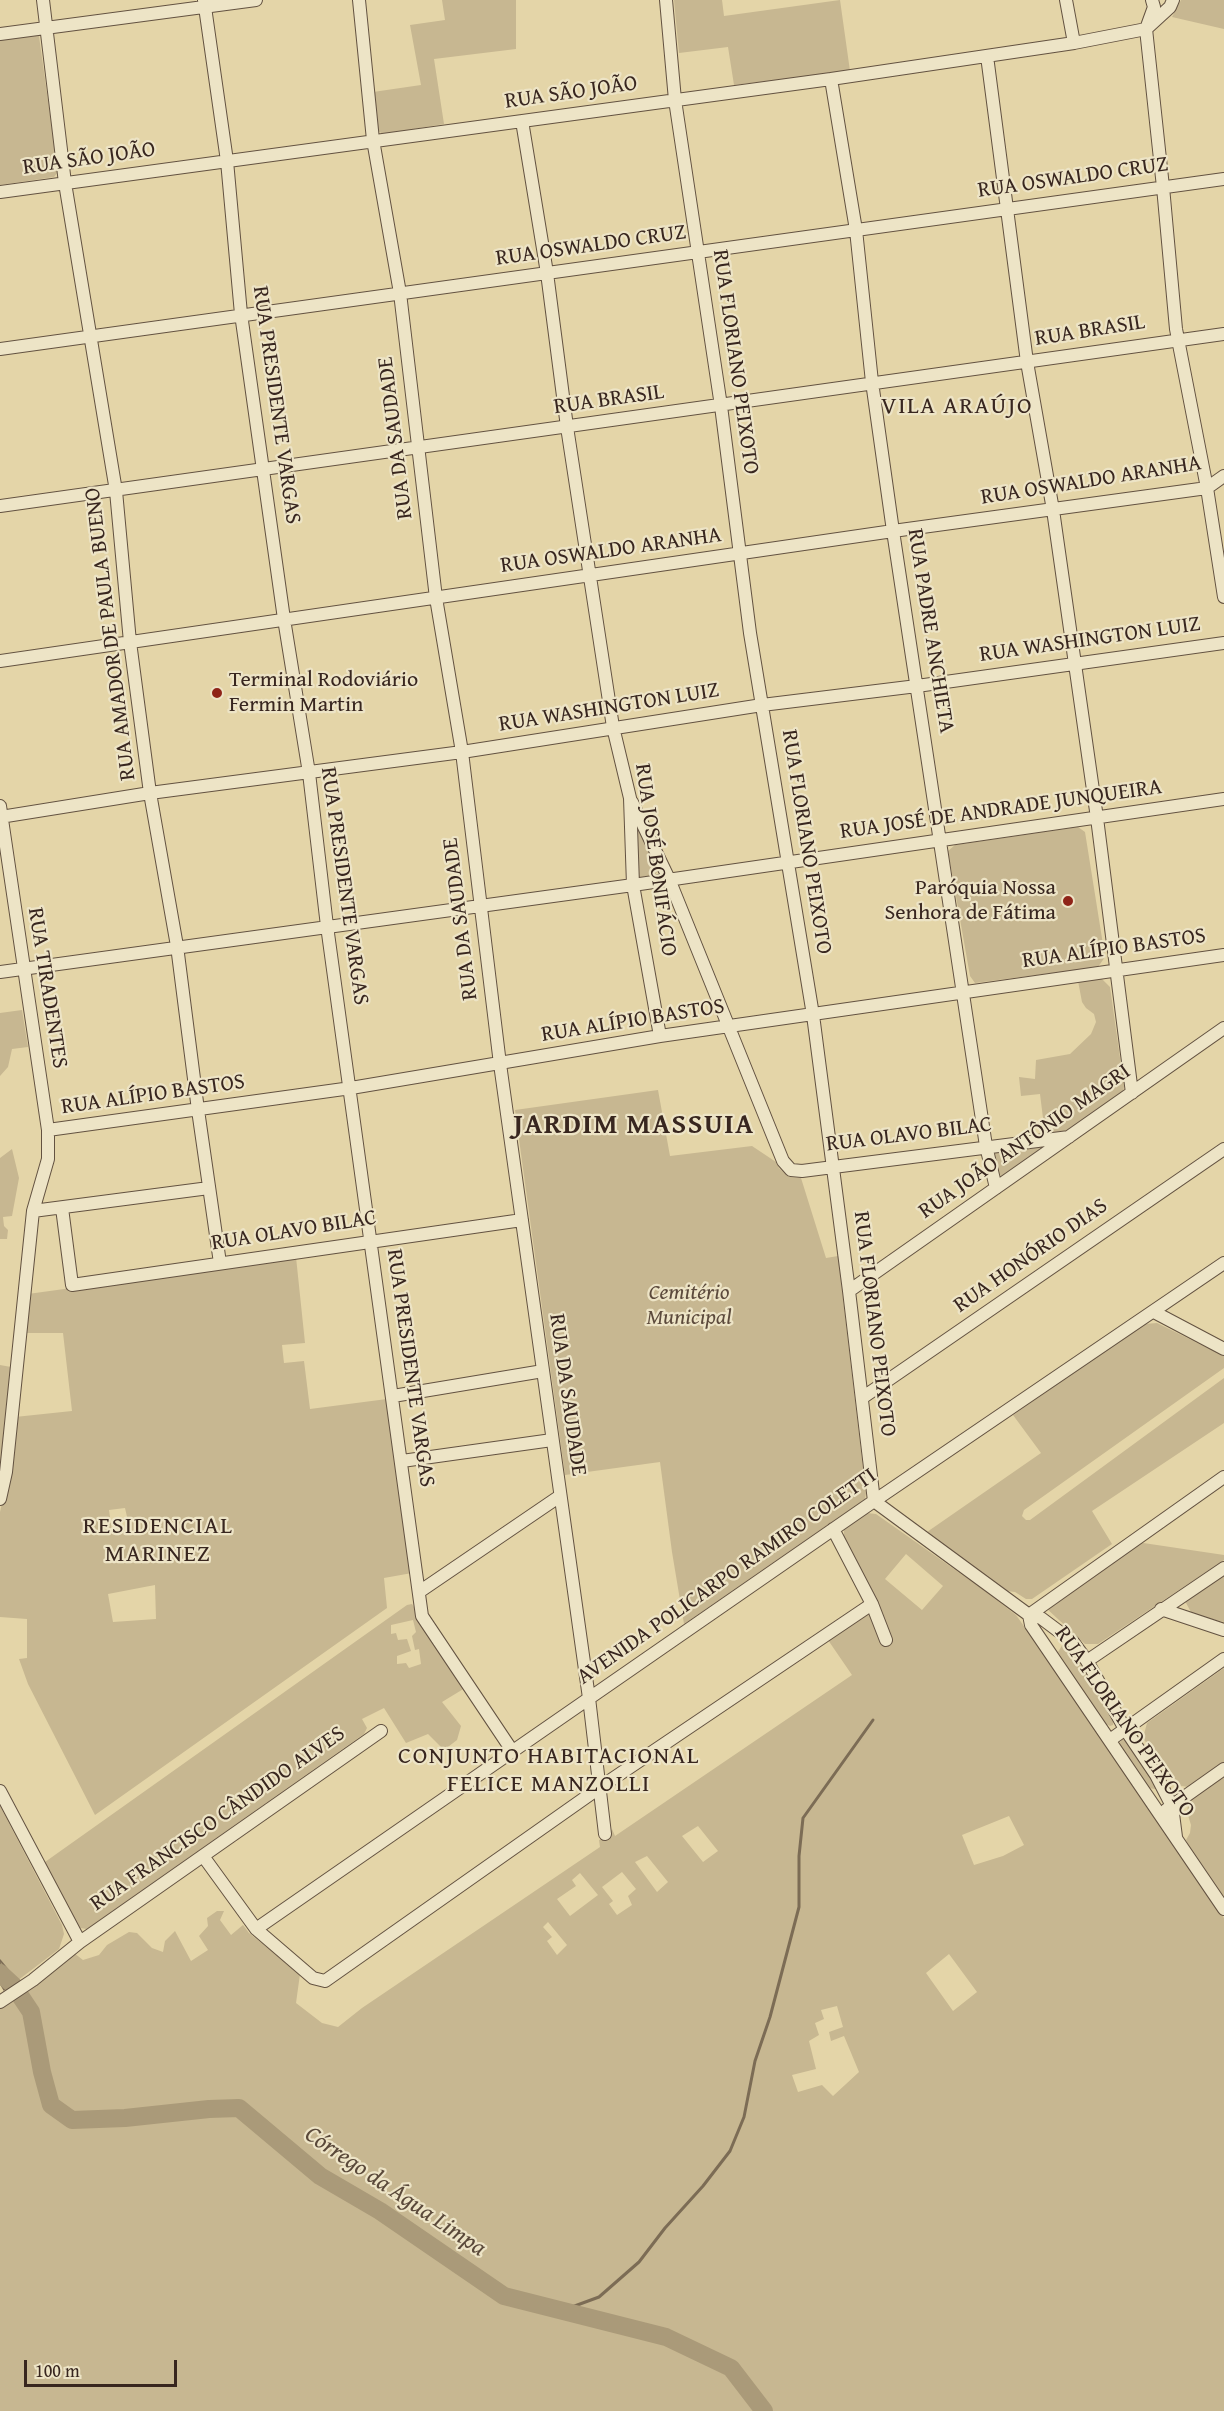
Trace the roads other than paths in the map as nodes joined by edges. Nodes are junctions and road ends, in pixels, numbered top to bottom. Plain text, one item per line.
1 (43, 0) edge
2 (256, 0) edge
3 (359, 0) edge
4 (666, 0) edge
5 (1065, 0) edge
6 (1152, 0) edge
7 (1173, 0) edge
8 (205, 4) edge
9 (47, 28) junction
10 (1146, 29) junction
11 (0, 34) edge
12 (1074, 43) junction
13 (987, 56) junction
14 (831, 79) junction
15 (675, 100) junction
16 (522, 121) junction
17 (374, 140) junction
18 (227, 161) junction
19 (1224, 178) edge
20 (65, 183) junction
21 (1163, 187) junction
22 (0, 192) edge
23 (1008, 209) junction
24 (856, 230) junction
25 (698, 253) junction
26 (547, 273) junction
27 (400, 293) junction
28 (241, 314) junction
29 (1224, 334) edge
30 (91, 337) junction
31 (1179, 339) junction
32 (0, 349) edge
33 (1027, 362) junction
34 (872, 382) junction
35 (721, 406) junction
36 (567, 427) junction
37 (417, 448) junction
38 (263, 469) junction
39 (1224, 476) edge
40 (1208, 488) junction
41 (116, 490) junction
42 (0, 506) edge
43 (1053, 510) junction
44 (893, 531) junction
45 (741, 554) junction
46 (590, 575) junction
47 (1224, 597) edge
48 (436, 598) junction
49 (284, 619) junction
50 (130, 642) junction
51 (1224, 643) edge
52 (0, 661) edge
53 (1074, 663) junction
54 (917, 686) junction
55 (762, 705) junction
56 (613, 727) junction
57 (462, 752) junction
58 (309, 773) junction
59 (150, 794) junction
60 (630, 798) junction
61 (1224, 799) edge
62 (1, 813) edge
63 (1097, 818) junction
64 (941, 840) junction
65 (789, 860) junction
66 (669, 879) junction
67 (633, 885) junction
68 (480, 904) junction
69 (327, 926) junction
70 (177, 946) junction
71 (1224, 955) edge
72 (22, 969) junction
73 (1115, 971) junction
74 (0, 972) edge
75 (964, 992) junction
76 (813, 1015) junction
77 (728, 1027) junction
78 (1224, 1028) edge
79 (660, 1036) junction
80 (500, 1064) junction
81 (351, 1088) junction
82 (1132, 1093) junction
83 (198, 1110) junction
84 (48, 1130) junction
85 (1069, 1137) junction
86 (986, 1146) junction
87 (1224, 1149) edge
88 (832, 1166) junction
89 (209, 1188) junction
90 (996, 1188) junction
91 (62, 1208) junction
92 (33, 1210) junction
93 (522, 1220) junction
94 (372, 1240) junction
95 (220, 1263) junction
96 (1224, 1263) edge
97 (849, 1291) junction
98 (1154, 1312) junction
99 (1224, 1349) edge
100 (543, 1371) junction
101 (393, 1396) junction
102 (862, 1398) junction
103 (552, 1440) junction
104 (402, 1461) junction
105 (1224, 1476) edge
106 (560, 1496) junction
107 (0, 1499) edge
108 (874, 1501) junction
109 (834, 1529) junction
110 (1224, 1568) edge
111 (419, 1592) junction
112 (872, 1604) junction
113 (1161, 1610) junction
114 (1029, 1615) junction
115 (1224, 1630) edge
116 (886, 1640) dead end
117 (1224, 1659) edge
118 (1087, 1661) junction
119 (589, 1698) junction
120 (1125, 1729) junction
121 (381, 1731) dead end
122 (1110, 1740) junction
123 (513, 1752) junction
124 (1224, 1769) edge
125 (599, 1788) junction
126 (0, 1791) edge
127 (1172, 1806) junction
128 (1160, 1814) junction
129 (605, 1834) dead end
130 (1176, 1837) junction
131 (203, 1856) junction
132 (1224, 1909) edge
133 (256, 1929) junction
134 (80, 1942) junction
135 (2, 2001) edge

1 - 9 street, RUA AMADOR DE PAULA BUENO
2 - 8 street
3 - 17 street, RUA DA SAUDADE
4 - 15 street, RUA FLORIANO PEIXOTO
5 - 12 street
6 - 10 street
7 - 10 street
8 - 9 street
8 - 18 street, RUA PRESIDENTE VARGAS
9 - 11 street
9 - 20 street, RUA AMADOR DE PAULA BUENO
10 - 12 street, RUA SÃO JOÃO
10 - 21 street
12 - 13 street, RUA SÃO JOÃO
13 - 14 street, RUA SÃO JOÃO
13 - 23 street
14 - 15 street, RUA SÃO JOÃO
14 - 24 street, RUA PADRE ANCHIETA
15 - 16 street, RUA SÃO JOÃO
15 - 25 street, RUA FLORIANO PEIXOTO
16 - 17 street, RUA SÃO JOÃO
16 - 26 street, RUA JOSÉ BONIFÁCIO
17 - 18 street, RUA SÃO JOÃO
17 - 27 street, RUA DA SAUDADE
18 - 20 street, RUA SÃO JOÃO
18 - 28 street, RUA PRESIDENTE VARGAS
19 - 21 street, RUA OSWALDO CRUZ
20 - 22 street, RUA SÃO JOÃO
20 - 30 street, RUA AMADOR DE PAULA BUENO
21 - 23 street, RUA OSWALDO CRUZ
21 - 31 street
23 - 24 street, RUA OSWALDO CRUZ
23 - 33 street
24 - 25 street, RUA OSWALDO CRUZ
24 - 34 street, RUA PADRE ANCHIETA
25 - 26 street, RUA OSWALDO CRUZ
25 - 35 street, RUA FLORIANO PEIXOTO
26 - 27 street, RUA OSWALDO CRUZ
26 - 36 street, RUA JOSÉ BONIFÁCIO
27 - 28 street, RUA OSWALDO CRUZ
27 - 37 street, RUA DA SAUDADE
28 - 30 street, RUA OSWALDO CRUZ
28 - 38 street, RUA PRESIDENTE VARGAS
29 - 31 street, RUA BRASIL
30 - 32 street, RUA OSWALDO CRUZ
30 - 41 street, RUA AMADOR DE PAULA BUENO
31 - 33 street, RUA BRASIL
31 - 40 street
33 - 34 street, RUA BRASIL
33 - 43 street
34 - 35 street, RUA BRASIL
34 - 44 street, RUA PADRE ANCHIETA
35 - 36 street, RUA BRASIL
35 - 45 street, RUA FLORIANO PEIXOTO
36 - 37 street, RUA BRASIL
36 - 46 street, RUA JOSÉ BONIFÁCIO
37 - 38 street, RUA BRASIL
37 - 48 street, RUA DA SAUDADE
38 - 41 street, RUA BRASIL
38 - 49 street, RUA PRESIDENTE VARGAS
39 - 40 street, RUA OSWALDO ARANHA
40 - 43 street, RUA OSWALDO ARANHA
40 - 47 street
41 - 42 street, RUA BRASIL
41 - 50 street, RUA AMADOR DE PAULA BUENO
43 - 44 street, RUA OSWALDO ARANHA
43 - 53 street
44 - 45 street, RUA OSWALDO ARANHA
44 - 54 street, RUA PADRE ANCHIETA
45 - 46 street, RUA OSWALDO ARANHA
45 - 55 street, RUA FLORIANO PEIXOTO
46 - 48 street, RUA OSWALDO ARANHA
46 - 56 street, RUA JOSÉ BONIFÁCIO
48 - 49 street, RUA OSWALDO ARANHA
48 - 57 street, RUA DA SAUDADE
49 - 50 street, RUA OSWALDO ARANHA
49 - 58 street, RUA PRESIDENTE VARGAS
50 - 52 street, RUA OSWALDO ARANHA
50 - 59 street, RUA AMADOR DE PAULA BUENO
51 - 53 street, RUA WASHINGTON LUIZ
53 - 54 street, RUA WASHINGTON LUIZ
53 - 63 street
54 - 55 street, RUA WASHINGTON LUIZ
54 - 64 street, RUA PADRE ANCHIETA
55 - 56 street, RUA WASHINGTON LUIZ
55 - 65 street, RUA FLORIANO PEIXOTO
56 - 57 street, RUA WASHINGTON LUIZ
56 - 60 street, RUA JOSÉ BONIFÁCIO
57 - 58 street, RUA WASHINGTON LUIZ
57 - 68 street, RUA DA SAUDADE
58 - 59 street, RUA WASHINGTON LUIZ
58 - 69 street, RUA PRESIDENTE VARGAS
59 - 62 street, RUA WASHINGTON LUIZ
59 - 70 street, RUA AMADOR DE PAULA BUENO
60 - 66 street
60 - 67 street, RUA JOSÉ BONIFÁCIO
61 - 63 street, RUA JOSÉ DE ANDRADE JUNQUEIRA
62 - 72 street, RUA TIRADENTES
63 - 64 street, RUA JOSÉ DE ANDRADE JUNQUEIRA
63 - 73 street
64 - 65 street, RUA JOSÉ DE ANDRADE JUNQUEIRA
64 - 75 street, RUA PADRE ANCHIETA
65 - 66 street, RUA JOSÉ DE ANDRADE JUNQUEIRA
65 - 76 street, RUA FLORIANO PEIXOTO
66 - 67 street, RUA JOSÉ DE ANDRADE JUNQUEIRA
66 - 77 street
67 - 68 street, RUA JOSÉ DE ANDRADE JUNQUEIRA
67 - 79 street, RUA JOSÉ BONIFÁCIO
68 - 69 street, RUA JOSÉ DE ANDRADE JUNQUEIRA
68 - 80 street, RUA DA SAUDADE
69 - 70 street, RUA JOSÉ DE ANDRADE JUNQUEIRA
69 - 81 street, RUA PRESIDENTE VARGAS
70 - 72 street, RUA JOSÉ DE ANDRADE JUNQUEIRA
70 - 83 street, RUA AMADOR DE PAULA BUENO
71 - 73 street, RUA ALÍPIO BASTOS
72 - 74 street, RUA JOSÉ DE ANDRADE JUNQUEIRA
72 - 84 street, RUA TIRADENTES
73 - 75 street, RUA ALÍPIO BASTOS
73 - 82 street
75 - 76 street, RUA ALÍPIO BASTOS
75 - 86 street, RUA PADRE ANCHIETA
76 - 77 street, RUA ALÍPIO BASTOS
76 - 88 street, RUA FLORIANO PEIXOTO
77 - 79 street, RUA ALÍPIO BASTOS
77 - 88 street, RUA OLAVO BILAC
78 - 82 street, RUA JOÃO ANTÔNIO MAGRI
79 - 80 street, RUA ALÍPIO BASTOS
80 - 81 street, RUA ALÍPIO BASTOS
80 - 93 street, RUA DA SAUDADE
81 - 83 street, RUA ALÍPIO BASTOS
81 - 94 street, RUA PRESIDENTE VARGAS
82 - 85 street, RUA JOÃO ANTÔNIO MAGRI
83 - 84 street, RUA ALÍPIO BASTOS
83 - 89 street, RUA AMADOR DE PAULA BUENO
84 - 92 street, RUA TIRADENTES
85 - 86 street, RUA OLAVO BILAC
85 - 90 street, RUA JOÃO ANTÔNIO MAGRI
86 - 88 street, RUA OLAVO BILAC
86 - 90 street, RUA PADRE ANCHIETA
87 - 102 street, RUA HONÓRIO DIAS
88 - 97 street, RUA FLORIANO PEIXOTO
89 - 91 street
89 - 95 street, RUA AMADOR DE PAULA BUENO
90 - 97 street, RUA JOÃO ANTÔNIO MAGRI
91 - 92 street
91 - 95 street, RUA OLAVO BILAC
92 - 107 street, RUA TIRADENTES
93 - 94 street, RUA OLAVO BILAC
93 - 100 street, RUA DA SAUDADE
94 - 95 street, RUA OLAVO BILAC
94 - 101 street, RUA PRESIDENTE VARGAS
96 - 98 street, AVENIDA POLICARPO RAMIRO COLETTI
97 - 102 street, RUA FLORIANO PEIXOTO
98 - 99 street
98 - 108 street, AVENIDA POLICARPO RAMIRO COLETTI
100 - 101 street
100 - 103 street, RUA DA SAUDADE
101 - 104 street, RUA PRESIDENTE VARGAS
102 - 108 street, RUA FLORIANO PEIXOTO
103 - 104 street
103 - 106 street, RUA DA SAUDADE
104 - 111 street, RUA PRESIDENTE VARGAS
105 - 114 street
106 - 111 street
106 - 119 street, RUA DA SAUDADE
108 - 109 street, AVENIDA POLICARPO RAMIRO COLETTI
108 - 114 street, RUA FLORIANO PEIXOTO
109 - 112 street
109 - 119 street, AVENIDA POLICARPO RAMIRO COLETTI
110 - 113 street
111 - 123 street, RUA PRESIDENTE VARGAS
112 - 116 street
112 - 125 street
113 - 115 street
113 - 118 street
114 - 118 street, RUA FLORIANO PEIXOTO
114 - 122 street, RUA FLORIANO PEIXOTO
117 - 120 street
118 - 120 street, RUA FLORIANO PEIXOTO
119 - 123 street, AVENIDA POLICARPO RAMIRO COLETTI
119 - 125 street, RUA DA SAUDADE
120 - 122 street
120 - 127 street, RUA FLORIANO PEIXOTO
121 - 131 street, RUA FRANCISCO CÂNDIDO ALVES
122 - 128 street, RUA FLORIANO PEIXOTO
123 - 133 street, AVENIDA POLICARPO RAMIRO COLETTI
124 - 127 street
125 - 129 street, RUA DA SAUDADE
125 - 133 street
126 - 134 street
127 - 128 street
127 - 130 street, RUA FLORIANO PEIXOTO
128 - 130 street, RUA FLORIANO PEIXOTO
130 - 132 street
131 - 133 street
131 - 134 street, RUA FRANCISCO CÂNDIDO ALVES
134 - 135 street, RUA FRANCISCO CÂNDIDO ALVES

